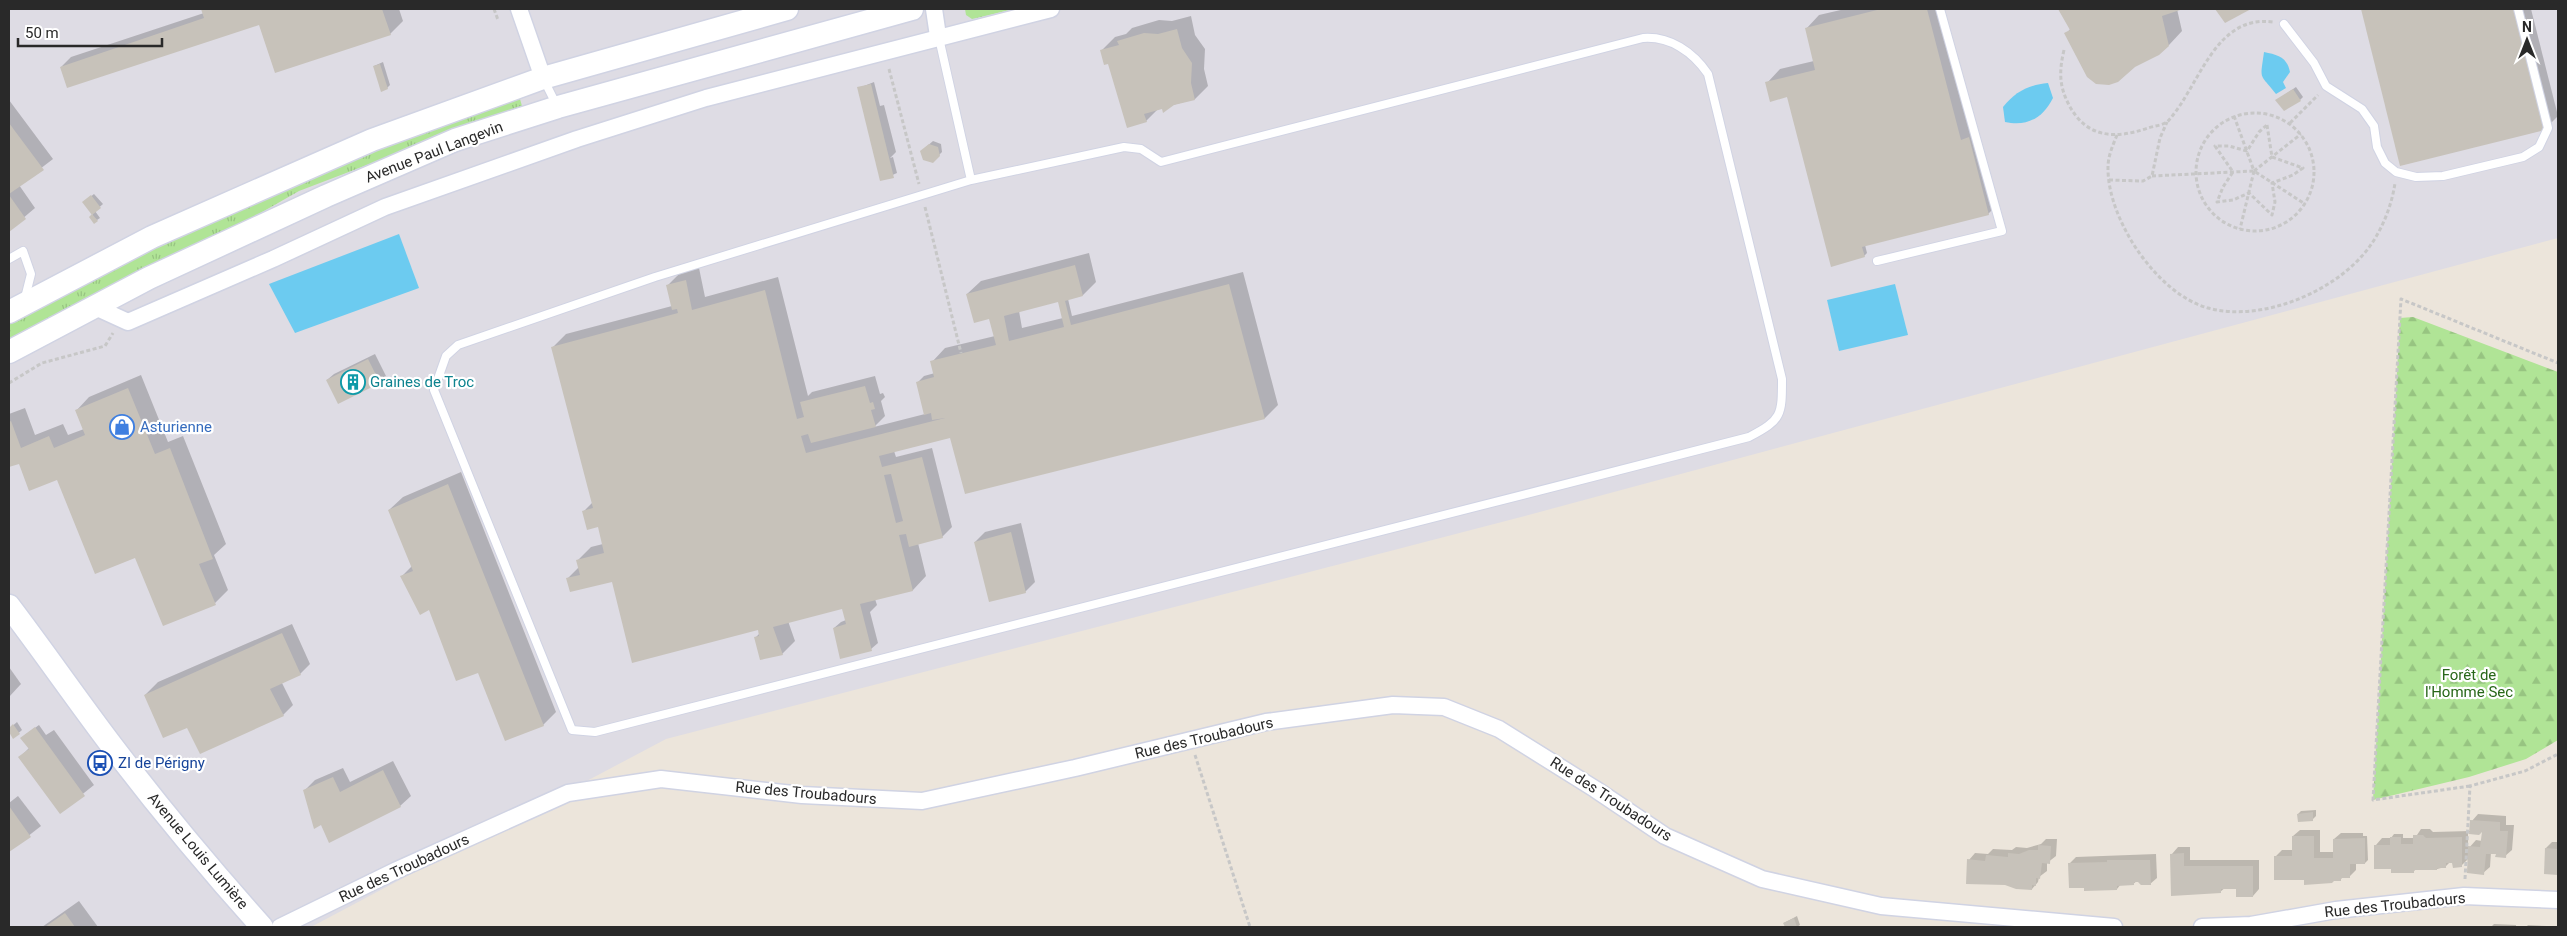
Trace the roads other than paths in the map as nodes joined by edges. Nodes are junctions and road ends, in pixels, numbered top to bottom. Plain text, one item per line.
1 (519, 9) edge
2 (787, 9) edge
3 (912, 9) edge
4 (934, 9) edge
5 (1050, 9) edge
6 (1940, 9) edge
7 (2518, 9) edge
8 (2284, 24) road end
9 (938, 36) junction
10 (543, 78) junction
11 (558, 107) junction
12 (971, 180) junction
13 (9, 259) edge
14 (1877, 261) dead end
15 (93, 306) junction
16 (16, 308) edge
17 (9, 352) edge
18 (9, 606) edge
19 (2558, 900) edge
20 (2252, 926) edge
21 (262, 927) edge
22 (280, 927) edge
23 (2114, 927) edge
24 (2202, 927) edge

1 - 10 street
2 - 10 main road, Avenue Paul Langevin
3 - 11 main road, Avenue Paul Langevin
4 - 9 street
5 - 9 street
6 - 14 lane
7 - 8 lane
9 - 12 lane
9 - 15 street
10 - 11 lane
10 - 16 main road, Avenue Paul Langevin
11 - 15 main road, Avenue Paul Langevin
12 - 12 lane
13 - 16 lane
15 - 17 main road, Avenue Paul Langevin
18 - 21 main road, Avenue Louis Lumière
19 - 20 street, Rue des Troubadours
20 - 24 street, Rue des Troubadours
22 - 23 street, Rue des Troubadours

